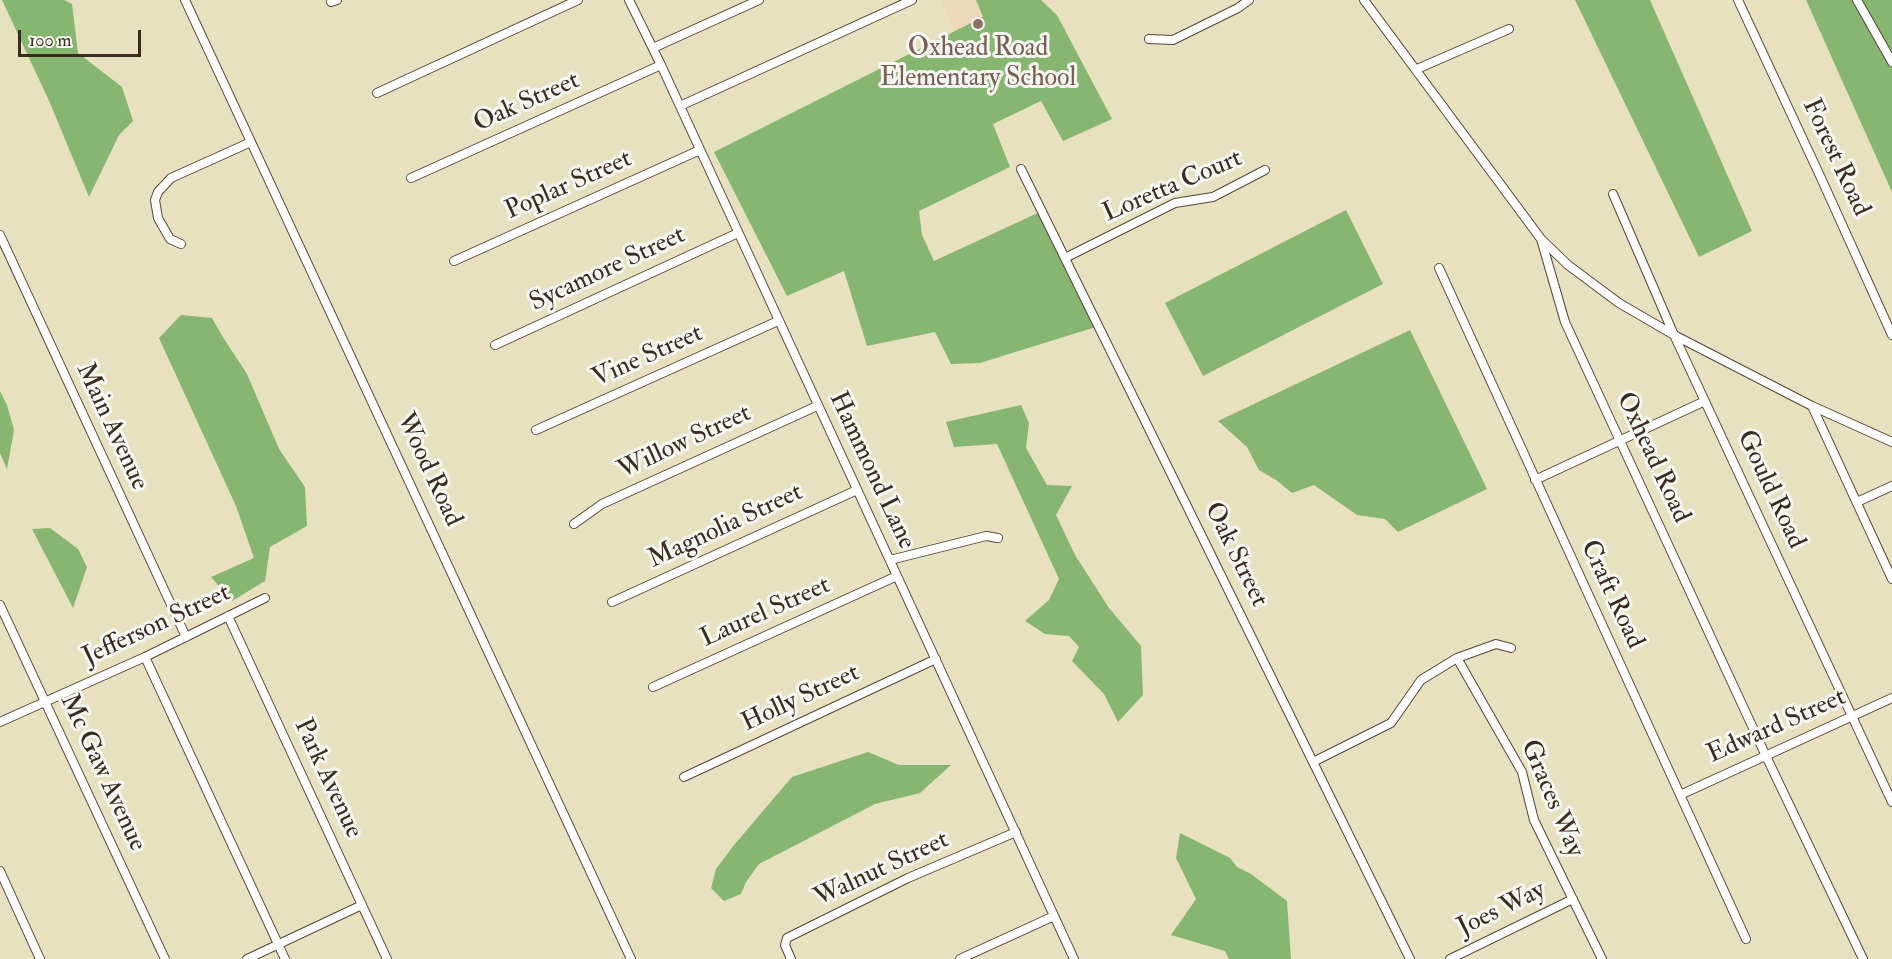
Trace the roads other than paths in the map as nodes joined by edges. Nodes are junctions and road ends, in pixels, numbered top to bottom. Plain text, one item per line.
1 (185, 0) edge
2 (578, 0) edge
3 (629, 0) edge
4 (759, 0) edge
5 (912, 0) edge
6 (1249, 0) edge
7 (1364, 0) edge
8 (1738, 0) edge
9 (1857, 0) edge
10 (1509, 29) dead end
11 (1149, 39) dead end
12 (653, 48) junction
13 (1892, 62) edge
14 (661, 65) junction
15 (1417, 69) junction
16 (377, 93) dead end
17 (680, 106) junction
18 (251, 142) junction
19 (700, 150) junction
20 (1021, 169) dead end
21 (1265, 170) dead end
22 (411, 178) dead end
23 (1612, 194) dead end
24 (738, 233) junction
25 (0, 235) edge
26 (1541, 239) junction
27 (181, 244) dead end
28 (1065, 258) junction
29 (454, 261) dead end
30 (1439, 268) dead end
31 (778, 321) junction
32 (1674, 335) junction
33 (1892, 335) edge
34 (495, 345) dead end
35 (1705, 401) junction
36 (817, 406) junction
37 (1812, 406) junction
38 (536, 430) dead end
39 (1621, 441) junction
40 (1892, 442) edge
41 (1535, 480) junction
42 (1892, 486) edge
43 (857, 490) junction
44 (1857, 502) junction
45 (574, 524) dead end
46 (998, 538) dead end
47 (890, 560) junction
48 (897, 576) junction
49 (1892, 579) edge
50 (265, 598) dead end
51 (612, 602) dead end
52 (0, 605) edge
53 (228, 616) junction
54 (186, 637) junction
55 (1511, 648) dead end
56 (145, 657) junction
57 (1457, 658) junction
58 (936, 659) junction
59 (653, 687) dead end
60 (1892, 698) edge
61 (46, 700) junction
62 (1853, 716) junction
63 (0, 722) edge
64 (1765, 754) junction
65 (1313, 762) junction
66 (684, 777) dead end
67 (1680, 795) junction
68 (1892, 802) edge
69 (1016, 832) junction
70 (0, 871) edge
71 (1572, 899) junction
72 (362, 905) junction
73 (1054, 916) junction
74 (1746, 939) dead end
75 (278, 944) junction
76 (40, 959) edge
77 (165, 959) edge
78 (246, 959) edge
79 (285, 959) edge
80 (387, 959) edge
81 (631, 959) edge
82 (791, 959) edge
83 (960, 959) edge
84 (1074, 959) edge
85 (1410, 959) edge
86 (1450, 959) edge
87 (1602, 959) edge
88 (1863, 959) edge

1 - 18 street, Wood Road
2 - 16 street
3 - 12 street, Hammond Lane
4 - 12 street
5 - 17 street
6 - 11 street
7 - 15 street, Oxhead Road
8 - 33 street, Forest Road
9 - 13 street
10 - 15 street
12 - 14 street, Hammond Lane
14 - 17 street, Hammond Lane
14 - 22 street, Oak Street
15 - 26 street, Oxhead Road
17 - 19 street, Hammond Lane
18 - 27 street
18 - 81 street, Wood Road
19 - 24 street, Hammond Lane
19 - 29 street, Poplar Street
20 - 28 street, Oak Street
21 - 28 street, Loretta Court
23 - 32 street, Gould Road
24 - 31 street, Hammond Lane
24 - 34 street, Sycamore Street
25 - 54 street, Main Avenue
26 - 32 street
26 - 39 street, Oxhead Road
28 - 65 street, Oak Street
30 - 41 street, Craft Road
31 - 36 street, Hammond Lane
31 - 38 street, Vine Street
32 - 35 street, Gould Road
32 - 37 street
35 - 39 street
35 - 62 street, Gould Road
36 - 43 street, Hammond Lane
36 - 45 street, Willow Street
37 - 40 street
37 - 44 street
39 - 41 street
39 - 64 street, Oxhead Road
41 - 67 street, Craft Road
42 - 44 street
43 - 47 street, Hammond Lane
43 - 51 street, Magnolia Street
44 - 49 street
46 - 47 street
47 - 48 street, Hammond Lane
48 - 58 street, Hammond Lane
48 - 59 street, Laurel Street
50 - 53 street, Jefferson Street
52 - 61 street, Mc Gaw Avenue
53 - 54 street, Jefferson Street
53 - 72 street, Park Avenue
54 - 56 street, Jefferson Street
55 - 57 street
56 - 61 street, Jefferson Street
56 - 75 street
57 - 65 street
57 - 71 street, Graces Way
58 - 66 street, Holly Street
58 - 69 street, Hammond Lane
60 - 62 street, Edward Street
61 - 63 street, Jefferson Street
61 - 77 street, Mc Gaw Avenue
62 - 64 street, Edward Street
62 - 68 street, Gould Road
64 - 67 street, Edward Street
64 - 88 street, Oxhead Road
65 - 85 street, Oak Street
67 - 74 street, Craft Road
69 - 73 street, Hammond Lane
69 - 82 street, Walnut Street
70 - 76 street
71 - 86 street, Joes Way
71 - 87 street, Graces Way
72 - 75 street
72 - 80 street, Park Avenue
73 - 83 street
73 - 84 street, Hammond Lane
75 - 78 street
75 - 79 street

